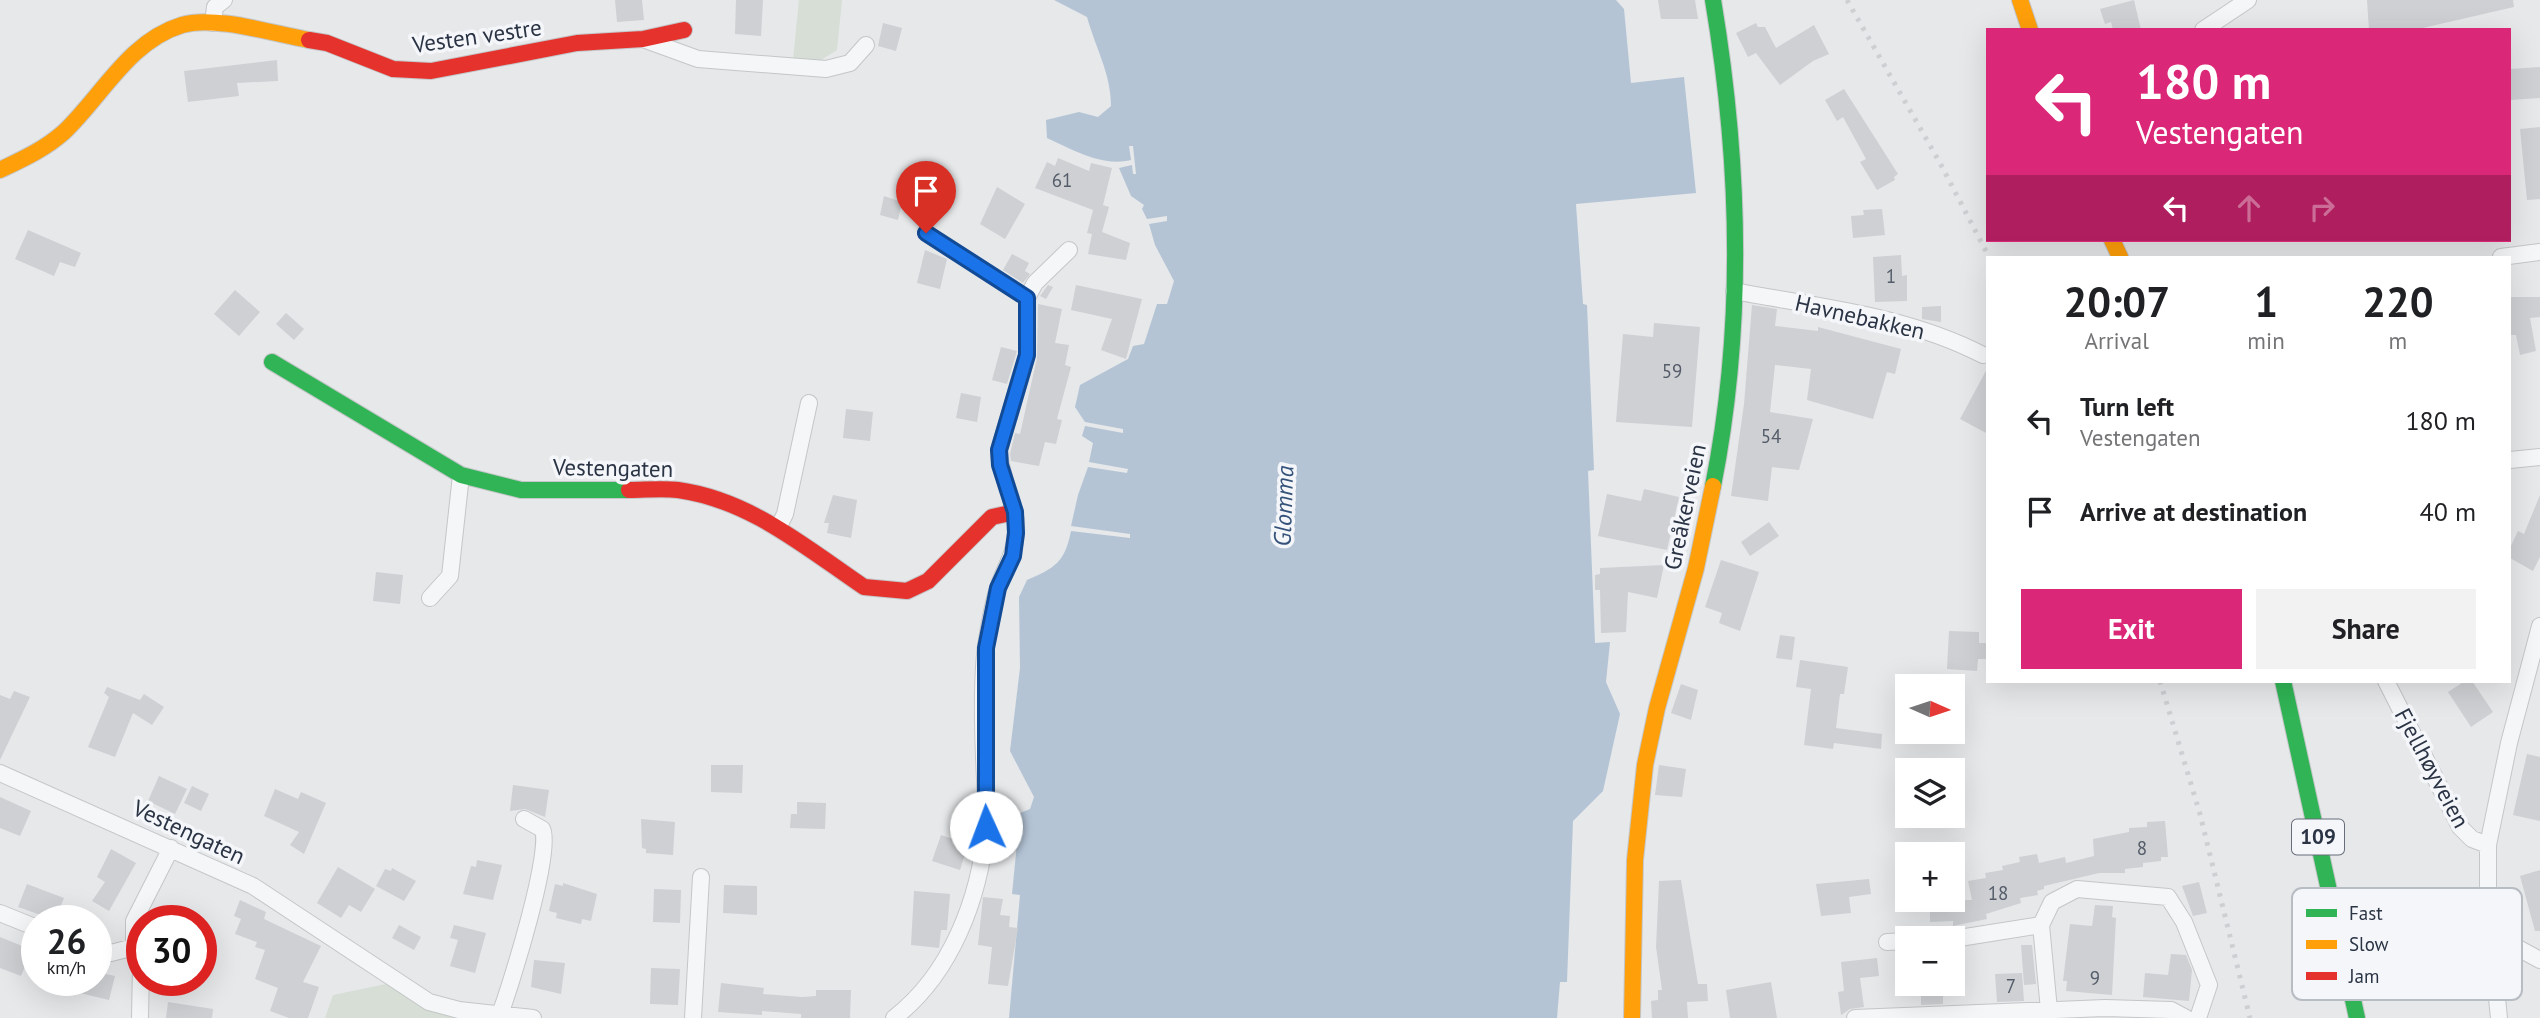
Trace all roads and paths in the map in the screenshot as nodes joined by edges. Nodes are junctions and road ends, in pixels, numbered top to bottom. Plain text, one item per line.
1 (224, 0) edge
2 (1713, 0) edge
3 (2021, 0) edge
4 (2248, 0) edge
5 (213, 23) junction
6 (2029, 28) edge
7 (2206, 28) edge
8 (684, 30) dead end
9 (643, 38) junction
10 (866, 45) dead end
11 (0, 170) edge
12 (926, 233) dead end
13 (1069, 250) dead end
14 (2540, 253) edge
15 (2511, 256) edge
16 (1734, 291) junction
17 (1027, 298) junction
18 (1983, 355) dead end
19 (272, 362) dead end
20 (809, 402) dead end
21 (2540, 457) edge
22 (2511, 460) edge
23 (461, 475) junction
24 (1015, 512) junction
25 (778, 528) junction
26 (430, 598) dead end
27 (2539, 630) edge
28 (2283, 683) edge
29 (2387, 683) edge
30 (0, 773) edge
31 (524, 819) dead end
32 (2488, 845) junction
33 (171, 848) junction
34 (701, 877) dead end
35 (2327, 888) edge
36 (2489, 888) edge
37 (142, 905) edge
38 (0, 913) edge
39 (21, 922) edge
40 (2041, 925) junction
41 (1965, 937) edge
42 (1887, 942) dead end
43 (1895, 942) edge
44 (2522, 950) edge
45 (2540, 960) edge
46 (140, 996) edge
47 (2351, 1000) edge
48 (2497, 1000) edge
49 (2049, 1010) junction
50 (500, 1014) junction
51 (140, 1018) edge
52 (533, 1018) edge
53 (693, 1018) edge
54 (894, 1018) edge
55 (1632, 1018) edge
56 (1855, 1018) edge
57 (2186, 1018) edge
58 (2198, 1018) edge
59 (2355, 1018) edge
60 (2499, 1018) edge

1 - 5 street
2 - 16 street, Greåkerveien
3 - 6 street
4 - 7 street
5 - 9 street, Vesten vestre
5 - 11 street, Vesten vestre
8 - 9 street, Vesten vestre
9 - 10 street
12 - 17 street
13 - 17 street
14 - 15 street
16 - 18 street, Havnebakken
16 - 55 street, Greåkerveien
17 - 24 street
19 - 23 street, Vestengaten
20 - 25 street
21 - 22 street
23 - 25 street, Vestengaten
23 - 26 street
24 - 25 street, Vestengaten
24 - 54 street
27 - 32 street, Fjellhøyveien
28 - 35 street, 109
29 - 32 street, Fjellhøyveien
30 - 33 street, Vestengaten
31 - 50 street
32 - 36 street, Fjellhøyveien
33 - 37 street
33 - 50 street, Vestengaten
34 - 53 street
38 - 39 street
40 - 41 street
40 - 49 street
40 - 58 street
42 - 43 street
44 - 45 street
46 - 51 street
47 - 59 street, 109
48 - 60 street, Fjellhøyveien
49 - 56 street
49 - 57 street
50 - 52 street, Vestengaten

